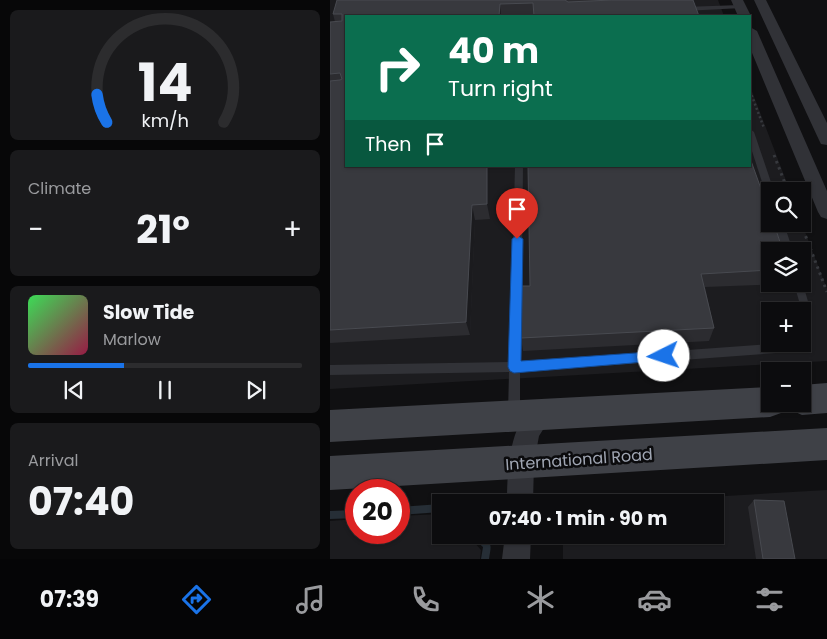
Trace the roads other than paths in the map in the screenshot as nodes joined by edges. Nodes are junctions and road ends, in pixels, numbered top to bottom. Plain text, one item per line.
1 (691, 0) edge
2 (760, 0) edge
3 (740, 8) edge
4 (694, 9) junction
5 (674, 10) edge
6 (751, 36) edge
7 (754, 52) edge
8 (751, 135) edge
9 (827, 140) edge
10 (519, 167) edge
11 (766, 182) edge
12 (827, 212) edge
13 (761, 349) edge
14 (514, 367) junction
15 (330, 370) edge
16 (827, 398) edge
17 (811, 399) edge
18 (761, 402) edge
19 (528, 415) junction
20 (330, 426) edge
21 (827, 444) edge
22 (522, 463) junction
23 (330, 473) edge
24 (520, 494) edge
25 (517, 544) edge
26 (516, 559) edge

1 - 4 lane
2 - 9 street
3 - 4 lane
4 - 5 lane
6 - 7 street
7 - 12 street
8 - 11 lane
10 - 14 lane
13 - 14 lane
14 - 15 lane
14 - 19 lane
16 - 17 main road
18 - 19 main road
19 - 20 main road
19 - 22 street
21 - 22 main road, International Road
22 - 23 main road, International Road
22 - 24 street
25 - 26 street

